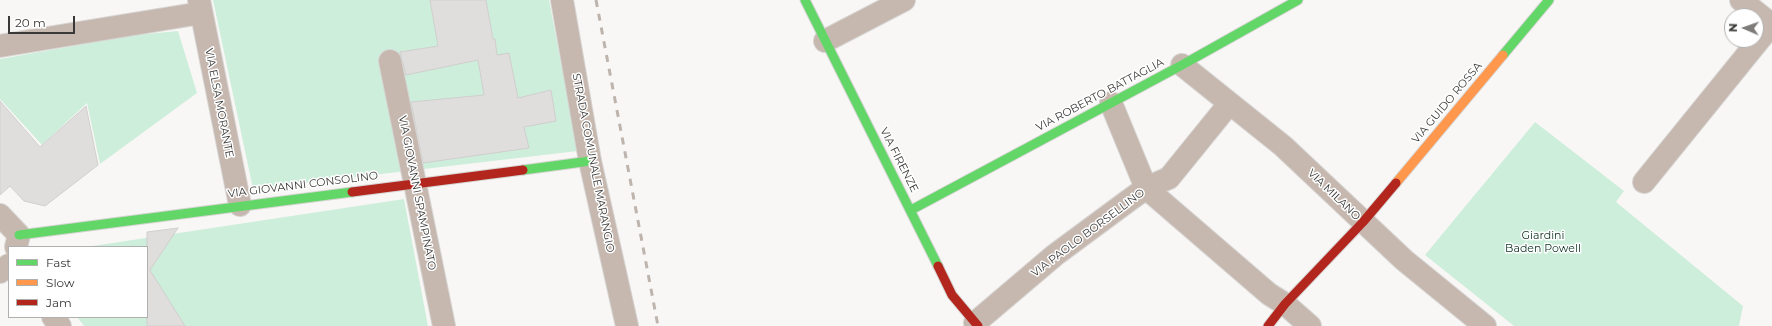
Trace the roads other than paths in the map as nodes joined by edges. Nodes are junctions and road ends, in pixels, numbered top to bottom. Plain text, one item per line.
1 (562, 0) edge
2 (805, 0) edge
3 (904, 0) edge
4 (1298, 0) edge
5 (1549, 0) edge
6 (1742, 0) edge
7 (200, 6) edge
8 (1772, 25) edge
9 (825, 40) junction
10 (0, 46) edge
11 (390, 61) dead end
12 (1182, 65) junction
13 (1111, 103) junction
14 (1229, 104) junction
15 (590, 161) junction
16 (1644, 182) dead end
17 (415, 183) junction
18 (1146, 188) junction
19 (240, 205) junction
20 (912, 210) junction
21 (0, 215) edge
22 (1363, 222) junction
23 (17, 241) edge
24 (8, 266) edge
25 (0, 272) edge
26 (1276, 305) junction
27 (54, 318) edge
28 (976, 324) edge
29 (60, 326) edge
30 (444, 326) edge
31 (627, 326) edge
32 (1268, 326) edge
33 (1310, 326) edge
34 (1485, 326) edge

1 - 15 street, STRADA COMUNALE MARANGIO
2 - 9 street, VIA FIRENZE
3 - 9 street
4 - 12 street, VIA ROBERTO BATTAGLIA
5 - 22 street, VIA GUIDO ROSSA
6 - 8 street
7 - 10 street
7 - 19 street, VIA ELSA MORANTE
8 - 16 street
9 - 20 street, VIA FIRENZE
11 - 17 street, VIA GIOVANNI SPAMPINATO
12 - 13 street, VIA ROBERTO BATTAGLIA
12 - 14 street, VIA MILANO
13 - 18 street
13 - 20 street, VIA ROBERTO BATTAGLIA
14 - 18 street, VIA PAOLO BORSELLINO
14 - 22 street, VIA MILANO
15 - 17 street, VIA GIOVANNI CONSOLINO
15 - 31 street, STRADA COMUNALE MARANGIO
17 - 19 street, VIA GIOVANNI CONSOLINO
17 - 30 street, VIA GIOVANNI SPAMPINATO
18 - 26 street
18 - 28 street, VIA PAOLO BORSELLINO
19 - 23 street, VIA GIOVANNI CONSOLINO
20 - 28 street, VIA FIRENZE
21 - 23 street
22 - 26 street, VIA GUIDO ROSSA
22 - 34 street, VIA MILANO
24 - 25 street
26 - 32 street
26 - 33 street
27 - 29 street

